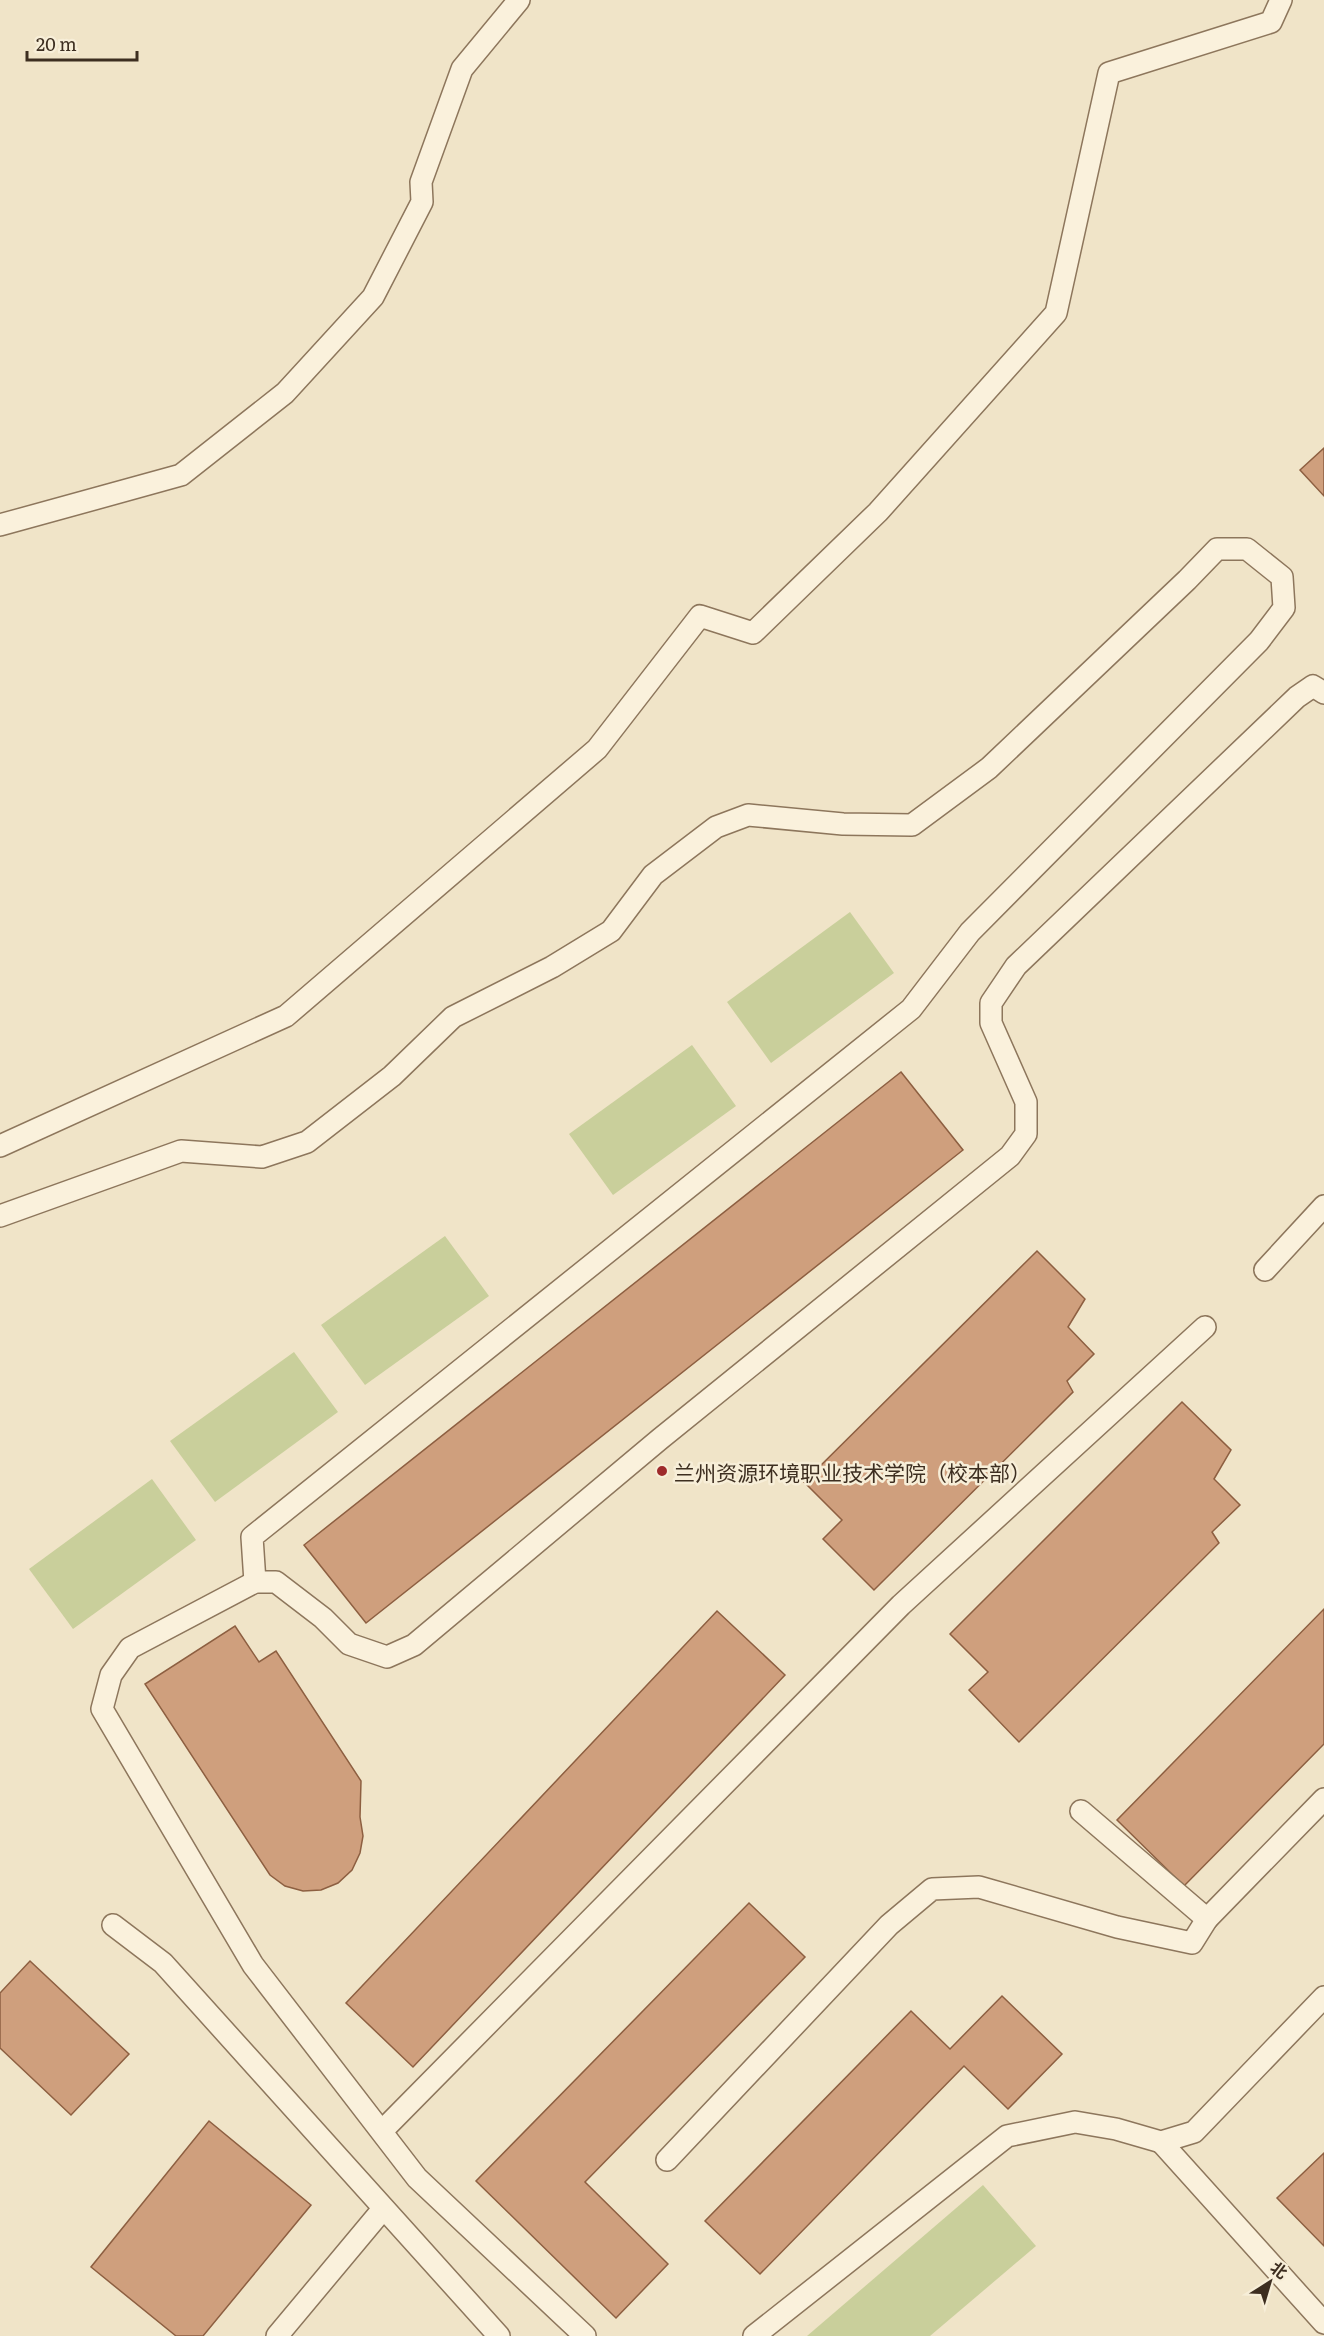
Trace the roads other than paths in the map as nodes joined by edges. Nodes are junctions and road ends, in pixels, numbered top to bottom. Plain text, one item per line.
1 (519, 0) edge
2 (1281, 0) edge
3 (0, 525) edge
4 (1324, 693) edge
5 (0, 1146) edge
6 (1324, 1206) edge
7 (0, 1216) edge
8 (1265, 1270) dead end
9 (1205, 1327) dead end
10 (255, 1582) junction
11 (1324, 1799) edge
12 (1082, 1811) dead end
13 (1207, 1919) junction
14 (113, 1925) dead end
15 (1324, 1997) edge
16 (381, 2131) junction
17 (1161, 2142) junction
18 (667, 2160) dead end
19 (383, 2210) junction
20 (1324, 2323) edge
21 (277, 2336) edge
22 (499, 2336) edge
23 (585, 2336) edge
24 (754, 2336) edge

1 - 3 lane
2 - 5 lane
4 - 10 lane
6 - 8 lane
7 - 10 lane
9 - 16 lane
10 - 16 lane
11 - 13 lane
12 - 13 lane
13 - 18 lane
14 - 19 lane
15 - 17 lane
16 - 23 lane
17 - 20 lane
17 - 24 lane
19 - 21 lane
19 - 22 lane

